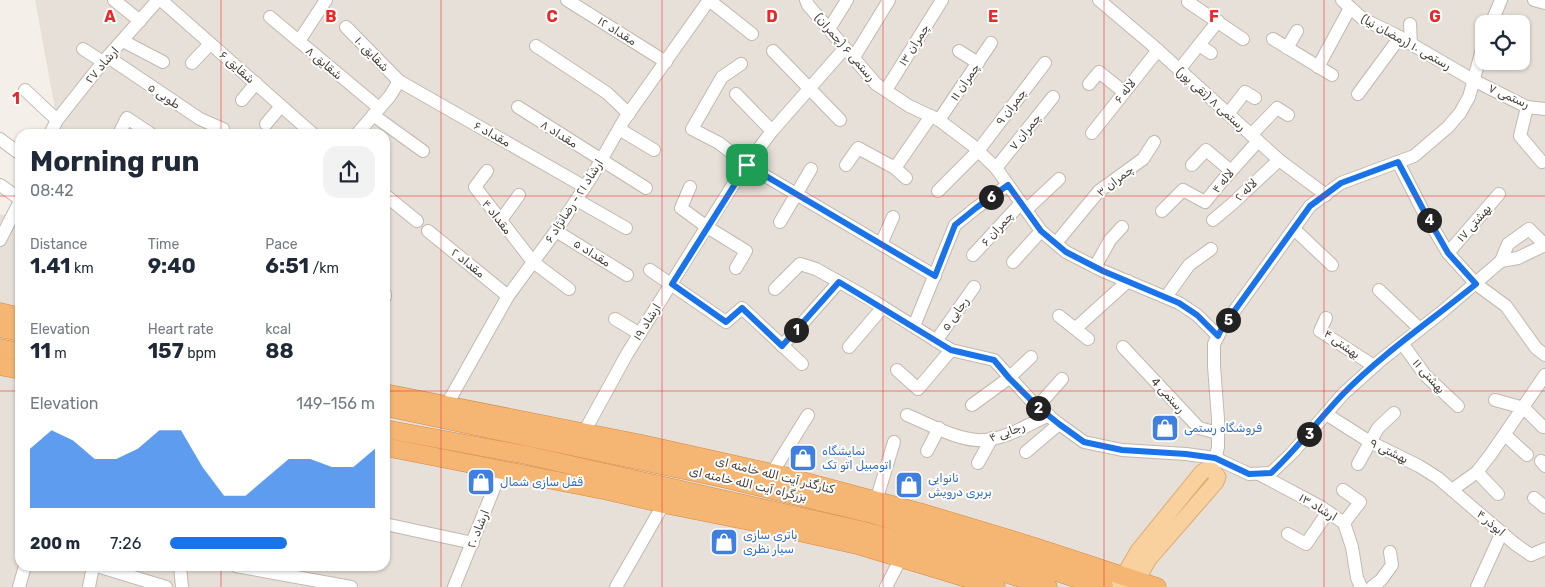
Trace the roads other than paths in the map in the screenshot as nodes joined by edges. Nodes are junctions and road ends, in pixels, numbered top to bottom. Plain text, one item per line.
1 (114, 0) edge
2 (160, 0) edge
3 (326, 0) edge
4 (567, 0) edge
5 (709, 0) edge
6 (806, 0) edge
7 (847, 0) edge
8 (889, 0) edge
9 (942, 0) edge
10 (1501, 0) edge
11 (1534, 0) edge
12 (1104, 2) edge
13 (1188, 2) dead end
14 (1545, 3) edge
15 (1346, 4) edge
16 (1495, 15) edge
17 (270, 17) dead end
18 (140, 21) junction
19 (1218, 21) junction
20 (1410, 24) dead end
21 (346, 27) dead end
22 (829, 29) junction
23 (1297, 31) dead end
24 (752, 34) dead end
25 (1243, 39) dead end
26 (1273, 40) dead end
27 (1406, 40) junction
28 (124, 41) junction
29 (299, 41) junction
30 (991, 43) dead end
31 (210, 44) junction
32 (1199, 45) junction
33 (536, 46) dead end
34 (1287, 48) junction
35 (83, 49) dead end
36 (1158, 50) junction
37 (773, 51) dead end
38 (959, 51) dead end
39 (850, 53) junction
40 (1211, 53) dead end
41 (105, 60) junction
42 (163, 62) dead end
43 (192, 62) dead end
44 (666, 62) junction
45 (978, 63) junction
46 (741, 64) dead end
47 (1045, 64) dead end
48 (1318, 67) junction
49 (1179, 70) junction
50 (1477, 70) edge
51 (1332, 76) dead end
52 (1474, 80) junction
53 (399, 82) junction
54 (256, 83) junction
55 (1089, 84) dead end
56 (810, 89) junction
57 (25, 90) dead end
58 (886, 90) junction
59 (1124, 92) junction
60 (736, 94) dead end
61 (1358, 94) dead end
62 (1053, 97) dead end
63 (1255, 98) dead end
64 (242, 100) dead end
65 (281, 106) junction
66 (1527, 107) junction
67 (518, 108) dead end
68 (1545, 109) edge
69 (376, 112) junction
70 (629, 114) junction
71 (1228, 114) junction
72 (1288, 115) dead end
73 (935, 118) junction
74 (57, 120) junction
75 (840, 120) dead end
76 (266, 124) dead end
77 (52, 129) edge
78 (122, 129) edge
79 (144, 129) edge
80 (223, 129) dead end
81 (307, 129) edge
82 (361, 129) edge
83 (619, 129) junction
84 (772, 131) junction
85 (1092, 133) dead end
86 (1254, 138) junction
87 (0, 139) edge
88 (1154, 142) dead end
89 (15, 150) edge
90 (654, 150) dead end
91 (423, 151) dead end
92 (978, 151) junction
93 (601, 160) junction
94 (1279, 160) junction
95 (1398, 162) junction
96 (1542, 162) dead end
97 (747, 165) junction
98 (1192, 165) dead end
99 (846, 166) dead end
100 (895, 168) junction
101 (996, 168) junction
102 (811, 169) dead end
103 (487, 171) dead end
104 (1231, 171) junction
105 (906, 178) dead end
106 (1059, 179) dead end
107 (0, 185) edge
108 (1008, 185) junction
109 (585, 187) junction
110 (690, 187) dead end
111 (646, 188) dead end
112 (938, 192) dead end
113 (796, 194) junction
114 (1499, 194) dead end
115 (519, 195) dead end
116 (1326, 195) junction
117 (15, 196) edge
118 (390, 199) edge
119 (576, 200) junction
120 (1023, 206) junction
121 (15, 209) edge
122 (1162, 211) dead end
123 (893, 217) dead end
124 (500, 220) junction
125 (1213, 220) dead end
126 (417, 221) dead end
127 (780, 222) dead end
128 (707, 227) junction
129 (1122, 227) dead end
130 (626, 228) dead end
131 (1294, 229) junction
132 (428, 231) dead end
133 (556, 231) junction
134 (1041, 231) junction
135 (1, 236) edge
136 (881, 244) junction
137 (1056, 244) junction
138 (1545, 245) edge
139 (1211, 249) dead end
140 (1448, 253) junction
141 (973, 255) dead end
142 (1501, 261) junction
143 (533, 262) junction
144 (1013, 262) dead end
145 (1332, 265) dead end
146 (1095, 267) junction
147 (736, 268) dead end
148 (650, 270) dead end
149 (627, 275) dead end
150 (935, 276) junction
151 (1128, 281) junction
152 (839, 282) junction
153 (672, 284) junction
154 (1476, 284) junction
155 (974, 286) dead end
156 (569, 288) dead end
157 (775, 289) dead end
158 (1379, 290) dead end
159 (508, 296) junction
160 (1166, 297) junction
161 (883, 308) junction
162 (0, 312) edge
163 (15, 316) edge
164 (1059, 316) dead end
165 (615, 318) dead end
166 (1326, 318) dead end
167 (914, 326) junction
168 (0, 328) edge
169 (1076, 328) junction
170 (1420, 329) junction
171 (15, 331) edge
172 (640, 334) junction
173 (1218, 336) junction
174 (1088, 339) dead end
175 (936, 341) junction
176 (1402, 343) junction
177 (782, 346) junction
178 (849, 347) dead end
179 (1123, 347) dead end
180 (0, 348) edge
181 (951, 350) junction
182 (15, 351) edge
183 (1545, 355) edge
184 (1031, 358) dead end
185 (802, 364) dead end
186 (0, 366) edge
187 (1374, 366) junction
188 (15, 369) edge
189 (896, 370) dead end
190 (1545, 375) edge
191 (1009, 378) junction
192 (1062, 379) dead end
193 (390, 395) edge
194 (1495, 400) dead end
195 (972, 405) dead end
196 (1458, 406) dead end
197 (390, 407) edge
198 (1038, 407) junction
199 (1524, 408) junction
200 (443, 412) junction
201 (1394, 413) dead end
202 (1326, 414) junction
203 (808, 415) dead end
204 (907, 415) dead end
205 (1049, 415) junction
206 (1059, 424) junction
207 (1543, 427) dead end
208 (939, 428) junction
209 (390, 430) edge
210 (1218, 433) junction
211 (583, 434) junction
212 (1505, 435) junction
213 (992, 438) junction
214 (894, 442) dead end
215 (1370, 442) junction
216 (390, 448) edge
217 (927, 451) dead end
218 (639, 452) junction
219 (1026, 452) dead end
220 (1526, 455) dead end
221 (556, 461) junction
222 (978, 464) dead end
223 (1214, 464) junction
224 (1358, 464) dead end
225 (723, 470) junction
226 (501, 471) junction
227 (1477, 472) junction
228 (772, 473) junction
229 (1259, 474) junction
230 (552, 479) junction
231 (674, 487) junction
232 (1343, 490) dead end
233 (1452, 490) junction
234 (826, 494) junction
235 (1498, 494) dead end
236 (1534, 498) dead end
237 (876, 501) junction
238 (664, 504) junction
239 (1545, 507) edge
240 (1328, 512) junction
241 (924, 522) junction
242 (1344, 522) junction
243 (390, 525) edge
244 (1502, 532) junction
245 (1288, 534) dead end
246 (858, 538) junction
247 (473, 543) junction
248 (1545, 549) edge
249 (1390, 552) dead end
250 (901, 558) junction
251 (938, 560) junction
252 (962, 568) junction
253 (24, 571) edge
254 (91, 571) edge
255 (113, 571) edge
256 (180, 571) edge
257 (263, 571) edge
258 (1134, 571) edge
259 (990, 586) edge
260 (19, 587) edge
261 (89, 587) edge
262 (166, 587) edge
263 (182, 587) edge
264 (351, 587) edge
265 (454, 587) edge
266 (616, 587) edge
267 (886, 587) edge
268 (1048, 587) edge
269 (1104, 587) edge
270 (1157, 587) edge
271 (1161, 587) edge
272 (1360, 587) edge
273 (1372, 587) edge
274 (1477, 587) edge

1 - 18 street
2 - 18 street, ارشاد ۲۷
2 - 31 street, شقایق ۶
3 - 29 street
4 - 44 street, مقداد ۱۲
5 - 24 street
5 - 44 street, ارشاد ۲۱ - رضانژاد ۶
6 - 22 street, رستمی ۶ (چمران)
7 - 22 street
8 - 39 street, ارشاد ۱۹
9 - 58 street, چمران ۱۳
10 - 16 street
11 - 14 street
12 - 36 street, رستمی ۸ (تقی پور)
13 - 19 street
15 - 27 street, رستمی ۱۰ (رمضان نیا)
15 - 48 street
17 - 29 street, شقایق ۸
18 - 28 street, ارشاد ۲۷
19 - 25 street
19 - 32 street
20 - 27 street
21 - 53 street, شقایق ۱۰
22 - 39 street, رستمی ۶ (چمران)
23 - 34 street
26 - 34 street
27 - 52 street, رستمی ۱۰ (رمضان نیا)
27 - 61 street
28 - 41 street, ارشاد ۲۷
28 - 42 street
29 - 69 street, شقایق ۸
30 - 45 street, چمران ۱۱
31 - 43 street
31 - 54 street, شقایق ۶
32 - 40 street
32 - 49 street
33 - 70 street
34 - 48 street
35 - 41 street, طوبی ۵
36 - 49 street, رستمی ۸ (تقی پور)
36 - 59 street, لاله ۶
37 - 56 street
38 - 45 street
39 - 56 street, ارشاد ۱۹
39 - 58 street, رستمی ۶ (چمران)
41 - 74 street, ارشاد ۲۷
41 - 80 street, طوبی ۵
44 - 70 street, ارشاد ۲۱ - رضانژاد ۶
45 - 73 street, چمران ۱۱
46 - 97 street
47 - 92 street, چمران ۹
48 - 51 street
49 - 71 street, رستمی ۸ (تقی پور)
50 - 52 street
52 - 66 street, رستمی ۷
52 - 95 street
53 - 69 street
53 - 109 street, مقداد ۶
54 - 64 street
54 - 65 street, شقایق ۶
55 - 59 street
56 - 75 street
56 - 84 street, ارشاد ۱۹
57 - 74 street
58 - 73 street, رستمی ۶ (چمران)
59 - 85 street, لاله ۶
60 - 84 street
62 - 101 street, چمران ۷
63 - 71 street
65 - 76 street
65 - 81 street, شقایق ۶
66 - 68 street, رستمی ۷
66 - 96 street
67 - 93 street, مقداد ۸
69 - 82 street
69 - 91 street, شقایق ۸
70 - 83 street, ارشاد ۲۱ - رضانژاد ۶
71 - 86 street, رستمی ۸ (تقی پور)
72 - 86 street, لاله ۴
73 - 92 street, رستمی ۶ (چمران)
73 - 100 street, چمران ۱۱
74 - 77 street, ارشاد ۲۷
78 - 79 street
83 - 90 street
83 - 93 street, ارشاد ۲۱ - رضانژاد ۶
84 - 97 street, ارشاد ۱۹
86 - 94 street, رستمی ۸ (تقی پور)
86 - 104 street, لاله ۴
87 - 89 street
88 - 137 street, چمران ۳
92 - 101 street, رستمی ۶ (چمران)
92 - 112 street, چمران ۹
93 - 109 street, ارشاد ۲۱ - رضانژاد ۶
93 - 111 street, مقداد ۸
94 - 116 street, رستمی ۸ (تقی پور)
94 - 125 street, لاله ۲
95 - 116 street
95 - 140 street
97 - 113 street
97 - 128 street, ارشاد ۱۹
98 - 104 street
99 - 100 street
100 - 105 street
101 - 108 street, رستمی ۶ (چمران)
102 - 113 street
103 - 124 street, مقداد ۴
104 - 122 street, لاله ۴
106 - 120 street, چمران ۶
107 - 117 street
108 - 120 street, رستمی ۶ (چمران)
108 - 150 street
109 - 119 street, ارشاد ۲۱ - رضانژاد ۶
110 - 128 street
113 - 127 street
113 - 136 street
114 - 140 street, بهشتی ۱۷
115 - 124 street
116 - 131 street
118 - 126 street
119 - 130 street
119 - 133 street, ارشاد ۲۱ - رضانژاد ۶
120 - 134 street, رستمی ۶ (چمران)
120 - 141 street, چمران ۶
121 - 135 street
123 - 136 street
124 - 143 street, مقداد ۴
128 - 147 street
128 - 153 street, ارشاد ۱۹
129 - 146 street
131 - 145 street
131 - 173 street
132 - 159 street, مقداد ۲
133 - 143 street, ارشاد ۲۱ - رضانژاد ۶
133 - 149 street, مقداد ۵
134 - 137 street, رستمی ۶ (چمران)
134 - 144 street
136 - 150 street
137 - 146 street, رستمی ۶ (چمران)
138 - 142 street
138 - 142 street
139 - 160 street
140 - 154 street
142 - 154 street
143 - 156 street, مقداد ۴
143 - 159 street, ارشاد ۲۱ - رضانژاد ۶
146 - 151 street, رستمی ۶ (چمران)
148 - 153 street
150 - 167 street
151 - 160 street, رستمی ۶ (چمران)
151 - 169 street
152 - 157 street, ارشاد ۱۳
152 - 161 street, ارشاد ۱۳
152 - 177 street
153 - 172 street, ارشاد ۱۹
153 - 177 street
154 - 170 street
154 - 183 street
155 - 175 street, رجایی ۵
158 - 170 street
159 - 200 street, ارشاد ۲۱ - رضانژاد ۶
160 - 173 street, رستمی ۶ (چمران)
161 - 167 street, ارشاد ۱۳
161 - 178 street
162 - 163 highway
164 - 169 street
165 - 172 street
166 - 187 street, بهشتی ۴
167 - 175 street, ارشاد ۱۳
168 - 171 highway
169 - 174 street
170 - 176 street
172 - 211 street, ارشاد ۱۹
173 - 210 street
175 - 181 street, ارشاد ۱۳
176 - 187 street
176 - 196 street, بهشتی ۱۱
177 - 185 street
179 - 210 street, رستمی 4
180 - 182 highway
181 - 189 street
181 - 191 street, ارشاد ۱۳
184 - 191 street
186 - 188 highway
187 - 202 street
190 - 199 street
191 - 195 street
191 - 198 street, ارشاد ۱۳
192 - 198 street
193 - 200 highway
194 - 199 street
197 - 200 highway, بزرگراه آیت الله خامنه ای
198 - 205 street, ارشاد ۱۳
199 - 207 street
199 - 212 street
200 - 211 highway
200 - 218 highway, بزرگراه آیت الله خامنه ای
201 - 215 street
202 - 215 street, بهشتی ۹
202 - 229 street
203 - 228 street
204 - 208 street, رجایی ۴
205 - 206 street, ارشاد ۱۳
205 - 213 street, رجایی ۴
206 - 219 street
206 - 223 street, ارشاد ۱۳
208 - 213 street, رجایی ۴
208 - 217 street
209 - 221 highway, بزرگراه آیت الله خامنه ای
210 - 223 street
211 - 218 highway
212 - 220 street
212 - 227 street
213 - 222 street
214 - 237 street
215 - 224 street
215 - 233 street, بهشتی ۹
216 - 226 highway
218 - 225 highway, بزرگراه آیت الله خامنه ای
221 - 230 highway
221 - 231 highway, بزرگراه آیت الله خامنه ای
223 - 229 street, ارشاد ۱۳
223 - 258 main road
225 - 228 highway, کنارگذر آیت الله خامنه ای
225 - 234 highway, بزرگراه آیت الله خامنه ای
226 - 230 highway
226 - 247 street, ارشاد ۲۰
227 - 233 street
227 - 235 street
228 - 234 highway, کنارگذر آیت الله خامنه ای
229 - 240 street, ارشاد ۱۳
230 - 238 highway
231 - 238 street
231 - 246 highway, بزرگراه آیت الله خامنه ای
232 - 242 street
233 - 244 street, ابوذر ۴
234 - 237 highway, کنارگذر آیت الله خامنه ای
234 - 241 highway, بزرگراه آیت الله خامنه ای
236 - 239 street
237 - 241 highway, کنارگذر آیت الله خامنه ای
238 - 246 highway
238 - 266 street
240 - 242 street, ارشاد ۱۳
240 - 245 street
241 - 258 highway, کنارگذر آیت الله خامنه ای
241 - 269 highway, بزرگراه آیت الله خامنه ای
242 - 272 street, ارشاد ۱۳
243 - 247 street
244 - 248 street, ابوذر ۴
244 - 274 street
246 - 250 highway
246 - 251 highway, بزرگراه آیت الله خامنه ای
247 - 265 street, ارشاد ۲۰
249 - 273 street
250 - 251 highway
250 - 267 street
251 - 252 highway, بزرگراه آیت الله خامنه ای
252 - 259 highway
252 - 268 highway, بزرگراه آیت الله خامنه ای
253 - 260 street
254 - 261 street
255 - 262 street
256 - 263 street
257 - 264 street
258 - 270 highway, کنارگذر آیت الله خامنه ای
258 - 271 main road

